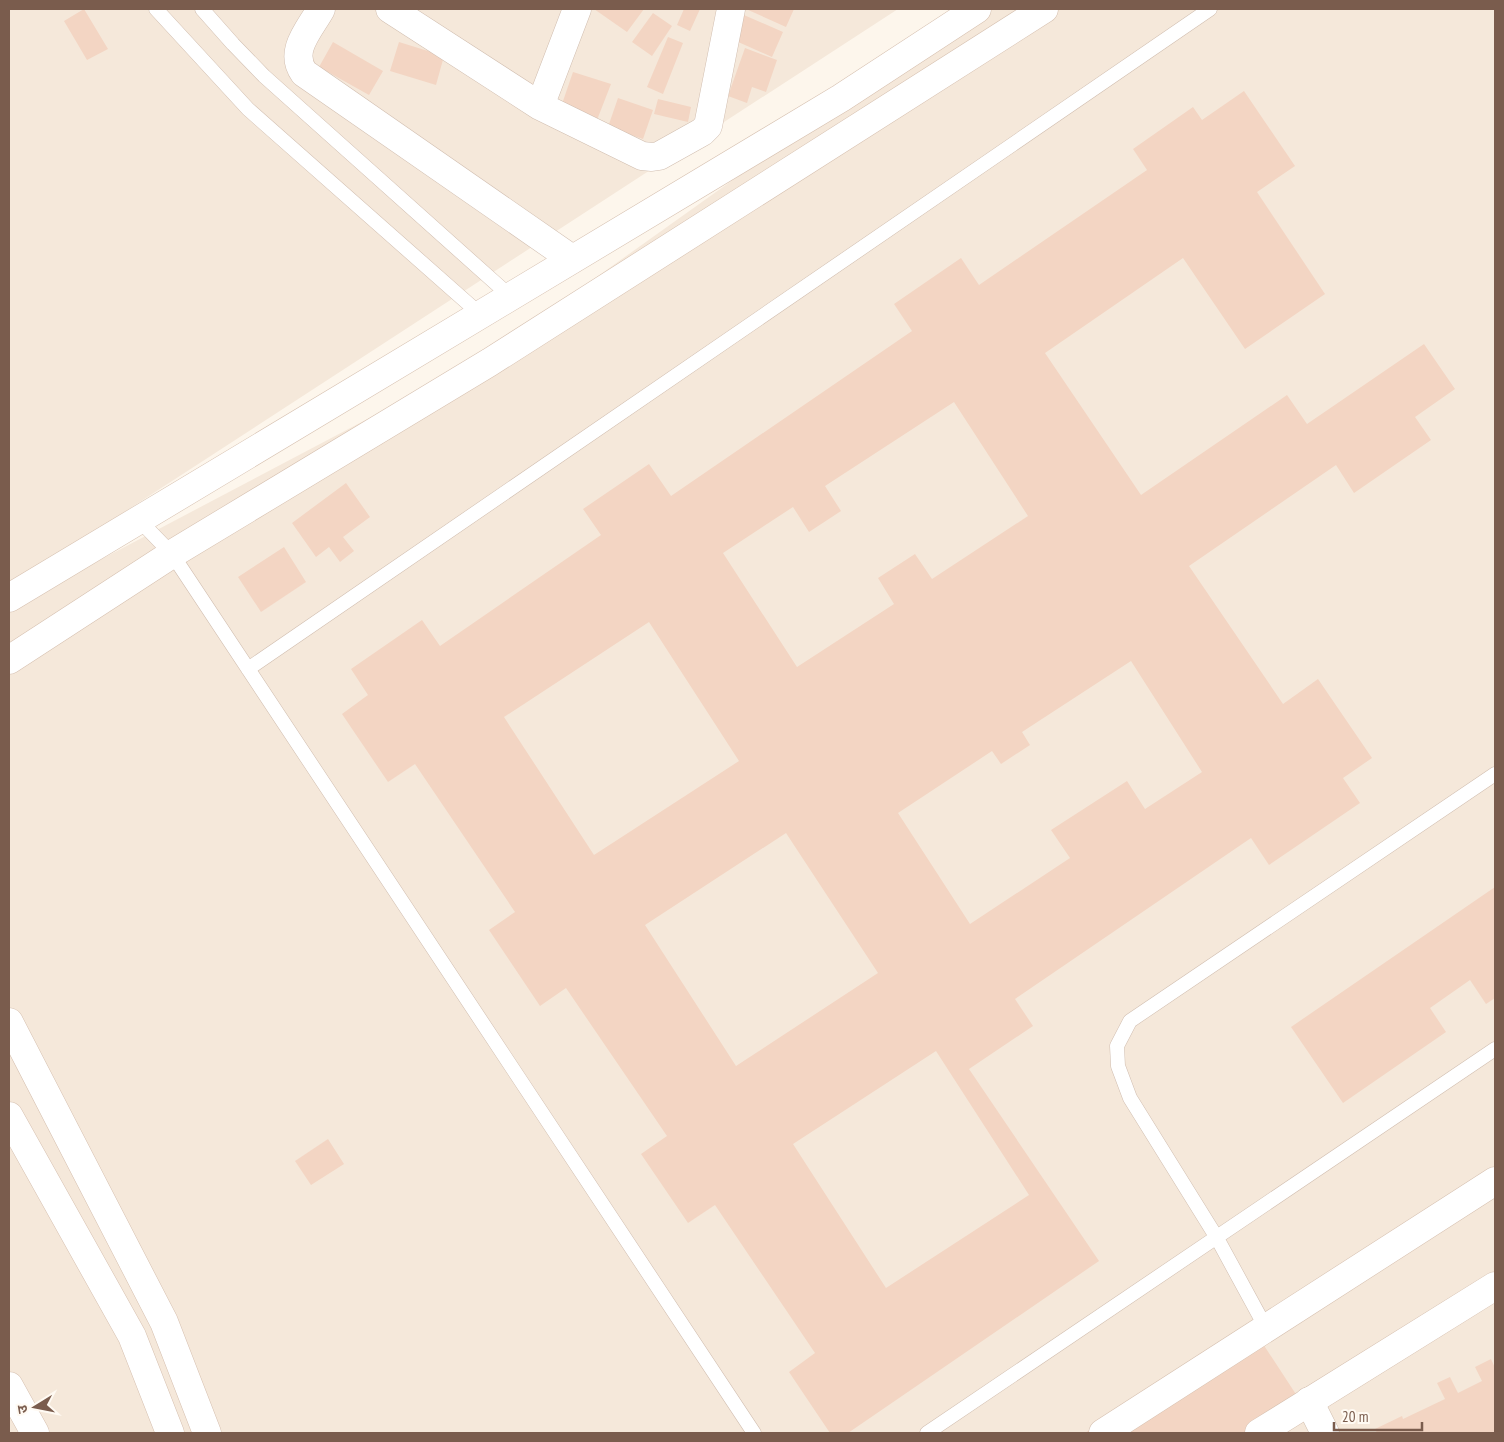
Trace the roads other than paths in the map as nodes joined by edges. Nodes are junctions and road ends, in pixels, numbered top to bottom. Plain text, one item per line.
1 (156, 9) edge
2 (202, 9) edge
3 (321, 9) edge
4 (390, 9) edge
5 (577, 9) edge
6 (731, 9) edge
7 (977, 9) edge
8 (1044, 9) edge
9 (1210, 9) edge
10 (540, 106) junction
11 (751, 151) junction
12 (770, 184) junction
13 (572, 259) junction
14 (510, 296) junction
15 (480, 314) junction
16 (139, 520) junction
17 (172, 554) junction
18 (9, 598) edge
19 (9, 660) edge
20 (248, 669) junction
21 (1495, 774) edge
22 (9, 1022) edge
23 (1495, 1049) edge
24 (9, 1116) edge
25 (1495, 1181) edge
26 (1217, 1238) junction
27 (1495, 1286) edge
28 (1266, 1328) junction
29 (9, 1386) edge
30 (1309, 1401) junction
31 (750, 1432) edge
32 (35, 1433) edge
33 (170, 1433) edge
34 (207, 1433) edge
35 (926, 1433) edge
36 (1103, 1433) edge
37 (1259, 1433) edge
38 (1324, 1433) edge

1 - 15 lane
2 - 14 lane
3 - 13 street
4 - 10 street
5 - 10 street
6 - 10 street
7 - 11 street
8 - 12 street
9 - 20 lane
11 - 12 street
11 - 13 street
12 - 17 street
13 - 14 street
14 - 15 street
15 - 16 street
16 - 17 lane
16 - 18 street
17 - 19 street
17 - 20 lane
20 - 31 lane
21 - 26 lane
22 - 34 street
23 - 26 lane
24 - 33 street
25 - 28 street
26 - 28 lane
26 - 35 lane
27 - 30 street
28 - 36 street
29 - 32 street
30 - 37 street
30 - 38 street

